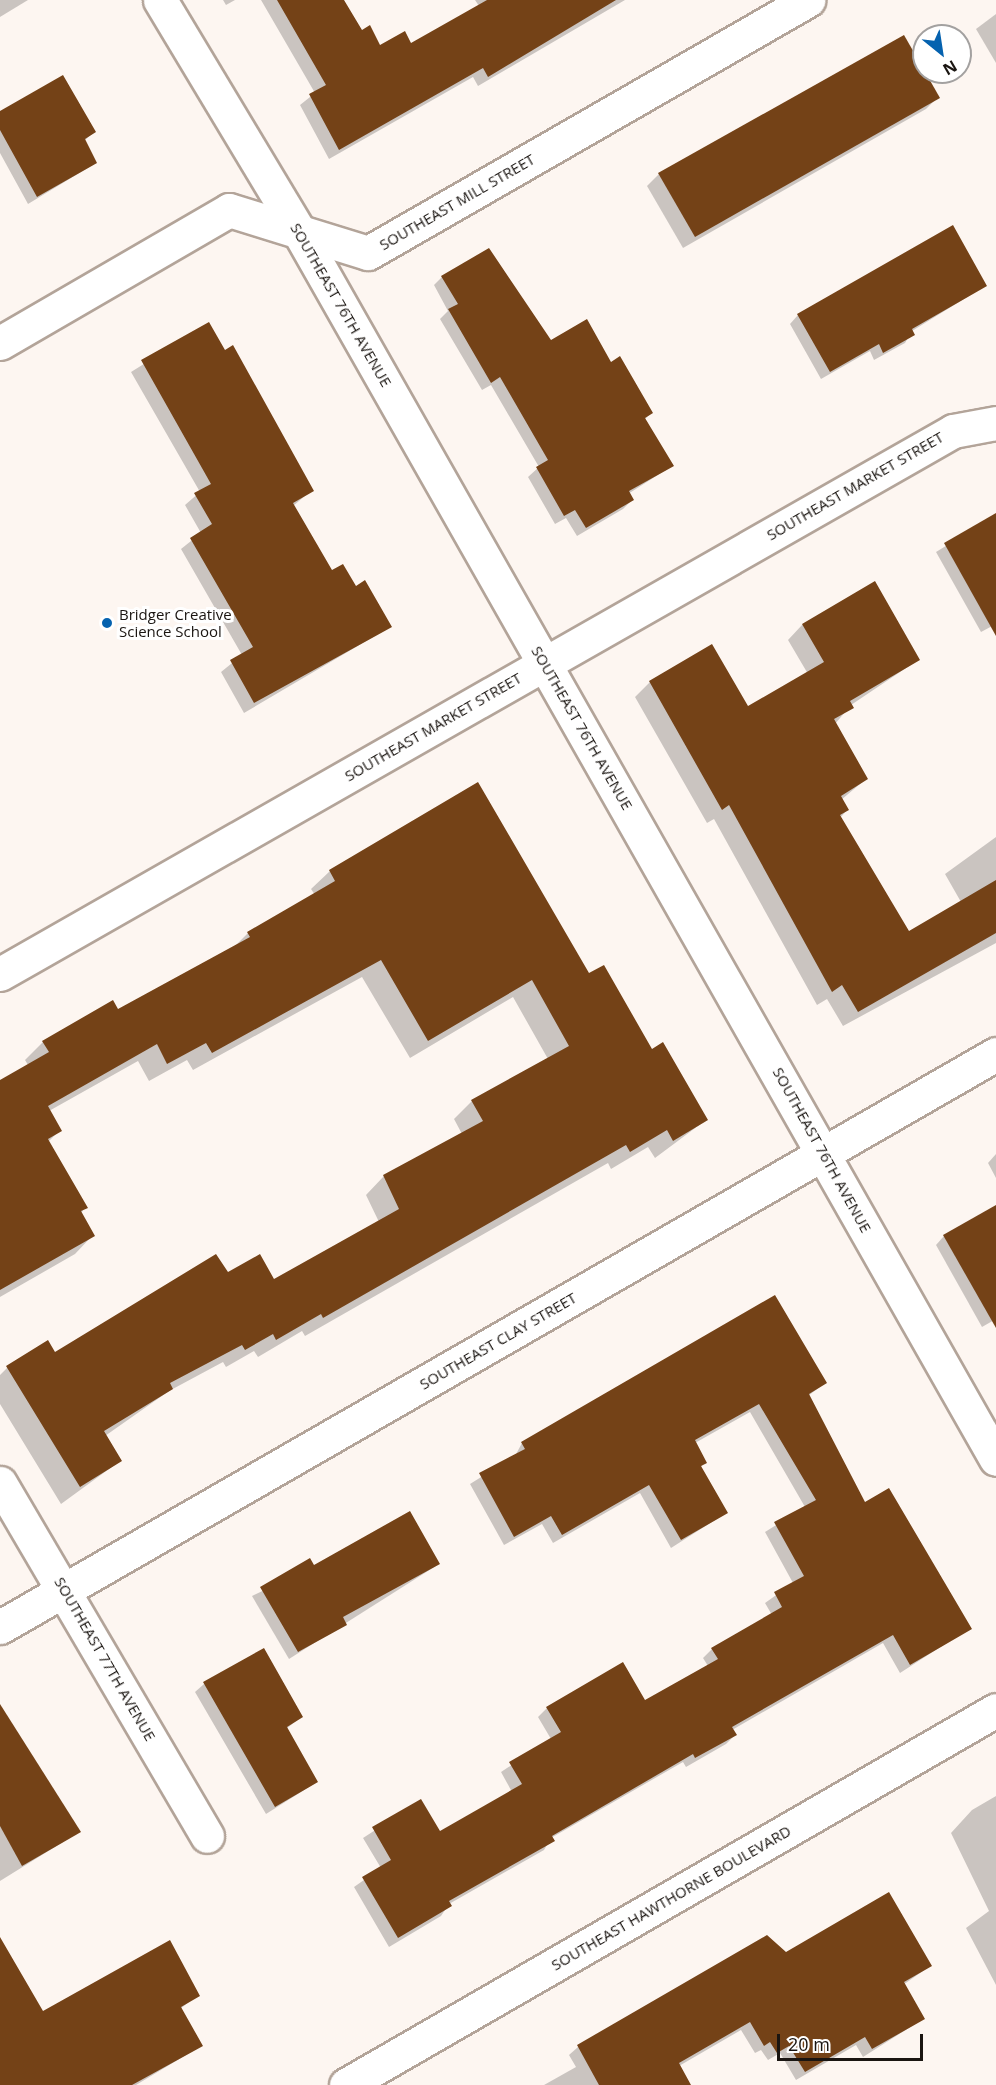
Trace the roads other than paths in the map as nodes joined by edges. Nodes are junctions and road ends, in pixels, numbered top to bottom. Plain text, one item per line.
1 (160, 0) edge
2 (808, 0) edge
3 (298, 230) junction
4 (0, 343) edge
5 (996, 423) edge
6 (545, 663) junction
7 (0, 974) edge
8 (996, 1054) edge
9 (824, 1153) junction
10 (996, 1459) edge
11 (0, 1483) edge
12 (65, 1590) junction
13 (0, 1627) edge
14 (996, 1710) edge
15 (207, 1836) dead end
16 (346, 2085) edge

1 - 3 street, SOUTHEAST 76TH AVENUE
2 - 3 street, SOUTHEAST MILL STREET
3 - 4 street, SOUTHEAST MILL STREET
3 - 6 street, SOUTHEAST 76TH AVENUE
5 - 6 street, SOUTHEAST MARKET STREET
6 - 7 street, SOUTHEAST MARKET STREET
6 - 9 street, SOUTHEAST 76TH AVENUE
8 - 9 street, SOUTHEAST CLAY STREET
9 - 10 street, SOUTHEAST 76TH AVENUE
9 - 12 street, SOUTHEAST CLAY STREET
11 - 12 street, SOUTHEAST 77TH AVENUE
12 - 13 street, SOUTHEAST CLAY STREET
12 - 15 street, SOUTHEAST 77TH AVENUE
14 - 16 street, SOUTHEAST HAWTHORNE BOULEVARD

